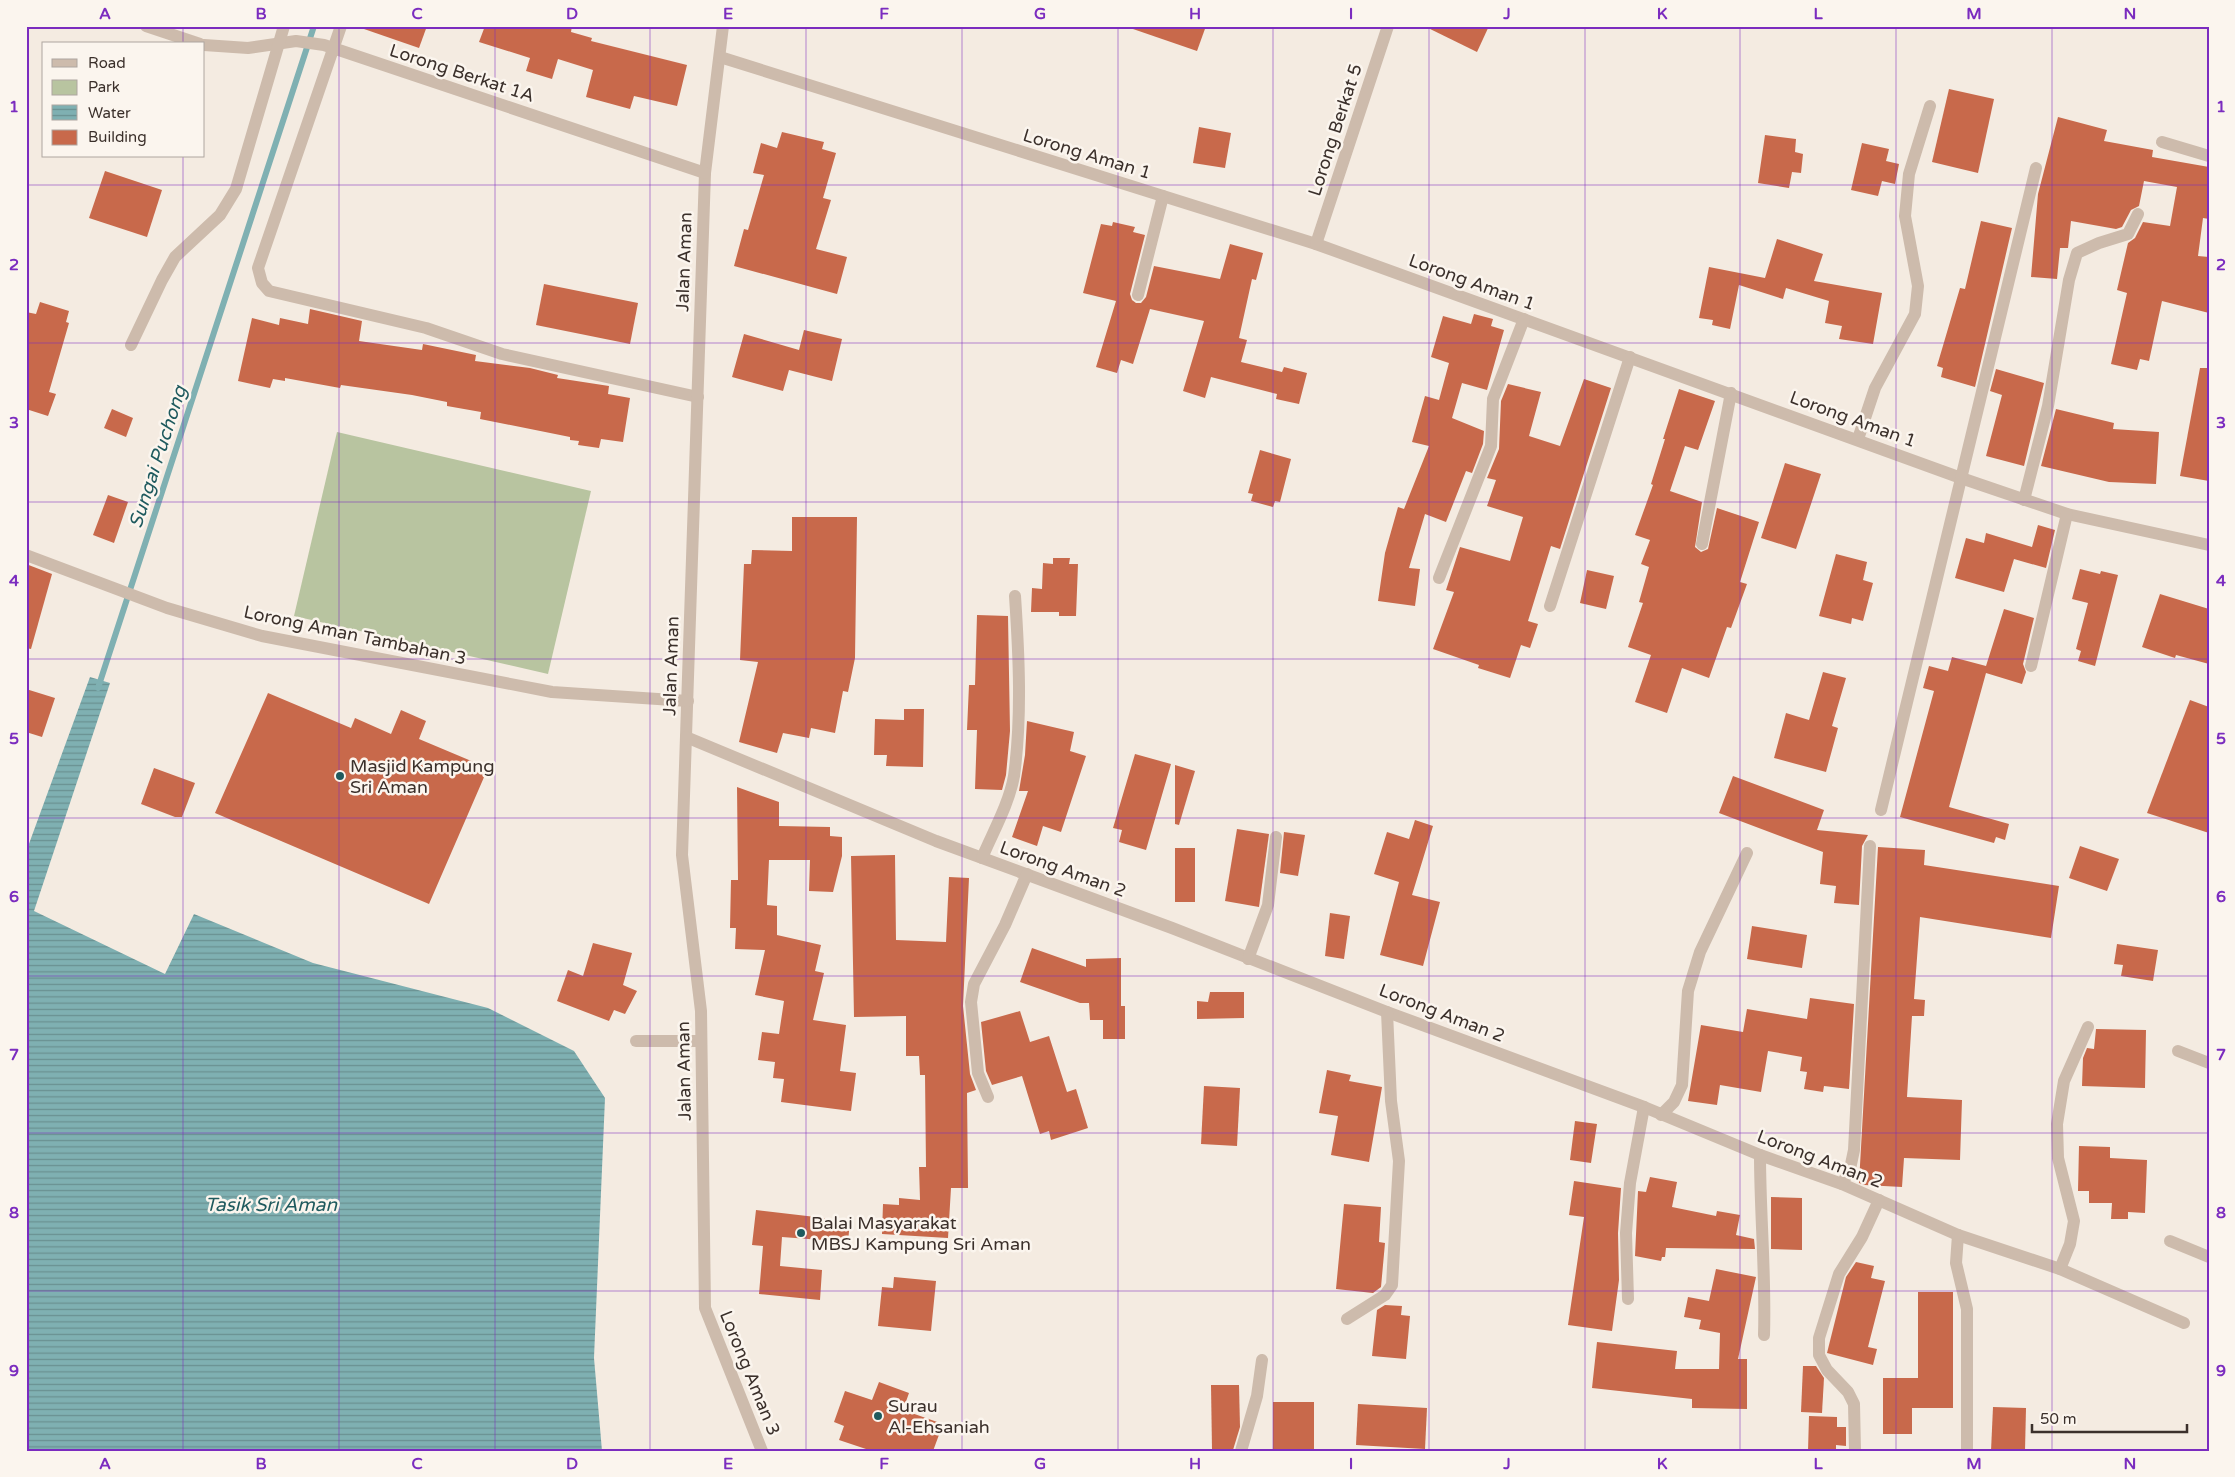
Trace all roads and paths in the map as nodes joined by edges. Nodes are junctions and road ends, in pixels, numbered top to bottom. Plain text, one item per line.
1 (146, 26) edge
2 (284, 26) edge
3 (341, 26) edge
4 (723, 26) edge
5 (1388, 26) edge
6 (194, 42) edge
7 (278, 43) junction
8 (205, 45) edge
9 (329, 47) junction
10 (720, 57) junction
11 (1930, 106) dead end
12 (2162, 142) dead end
13 (2209, 156) edge
14 (2036, 168) dead end
15 (705, 173) junction
16 (1162, 196) junction
17 (2138, 214) dead end
18 (1316, 244) junction
19 (1138, 295) dead end
20 (1524, 319) junction
21 (131, 346) dead end
22 (1630, 357) junction
23 (1731, 393) junction
24 (698, 397) junction
25 (1858, 439) junction
26 (1961, 478) junction
27 (2024, 500) junction
28 (2067, 514) junction
29 (1702, 544) dead end
30 (2209, 545) edge
31 (26, 555) edge
32 (1438, 578) dead end
33 (1015, 596) dead end
34 (1550, 606) dead end
35 (2030, 666) dead end
36 (688, 702) junction
37 (686, 737) junction
38 (1881, 810) dead end
39 (1276, 837) dead end
40 (1870, 846) dead end
41 (1747, 853) dead end
42 (982, 858) junction
43 (1027, 874) junction
44 (1248, 959) junction
45 (1387, 1012) junction
46 (2088, 1027) dead end
47 (636, 1041) dead end
48 (701, 1041) junction
49 (2178, 1051) dead end
50 (2209, 1064) edge
51 (988, 1096) dead end
52 (1644, 1108) junction
53 (1661, 1115) junction
54 (1760, 1155) junction
55 (1842, 1184) junction
56 (1879, 1200) junction
57 (1958, 1235) junction
58 (2170, 1241) dead end
59 (2209, 1257) edge
60 (2060, 1269) junction
61 (1628, 1299) dead end
62 (705, 1308) joint
63 (1347, 1319) dead end
64 (2184, 1323) dead end
65 (1764, 1336) dead end
66 (1262, 1360) dead end
67 (762, 1451) edge
68 (1241, 1451) edge
69 (1855, 1451) edge
70 (1967, 1451) edge

1 - 6 street
2 - 7 street
3 - 9 street
4 - 10 street, Jalan Aman
5 - 18 street, Lorong Berkat 5
7 - 8 street, Lorong Berkat 1A
7 - 9 street, Lorong Berkat 1A
7 - 21 street
9 - 15 street, Lorong Berkat 1A
9 - 24 street
10 - 15 street, Jalan Aman
10 - 16 street, Lorong Aman 1
11 - 25 street
12 - 13 street
14 - 26 street
15 - 24 street, Jalan Aman
16 - 18 street, Lorong Aman 1
16 - 19 street
17 - 27 street
18 - 20 street, Lorong Aman 1
20 - 22 street, Lorong Aman 1
20 - 32 street
22 - 23 street, Lorong Aman 1
22 - 34 street
23 - 25 street, Lorong Aman 1
23 - 29 street
24 - 36 street, Jalan Aman
25 - 26 street, Lorong Aman 1
26 - 27 street, Lorong Aman 1
26 - 38 street
27 - 28 street, Lorong Aman 1
28 - 30 street, Lorong Aman 1
28 - 35 street
31 - 36 street, Lorong Aman Tambahan 3
33 - 42 street
36 - 37 street, Jalan Aman
37 - 42 street, Lorong Aman 2
37 - 48 street, Jalan Aman
39 - 44 street
40 - 55 street
41 - 53 street
42 - 43 street, Lorong Aman 2
43 - 44 street, Lorong Aman 2
43 - 51 street
44 - 45 street, Lorong Aman 2
45 - 52 street, Lorong Aman 2
45 - 63 street
46 - 60 street
47 - 48 street
48 - 62 street, Jalan Aman
49 - 50 street
52 - 53 street, Lorong Aman 2
52 - 61 street
53 - 54 street, Lorong Aman 2
54 - 55 street, Lorong Aman 2
54 - 65 street
55 - 56 street, Lorong Aman 2
56 - 57 street, Lorong Aman 2
56 - 69 street
57 - 60 street, Lorong Aman 2
57 - 70 street
58 - 59 street
60 - 64 street, Lorong Aman 2
62 - 67 street, Lorong Aman 3
66 - 68 street

